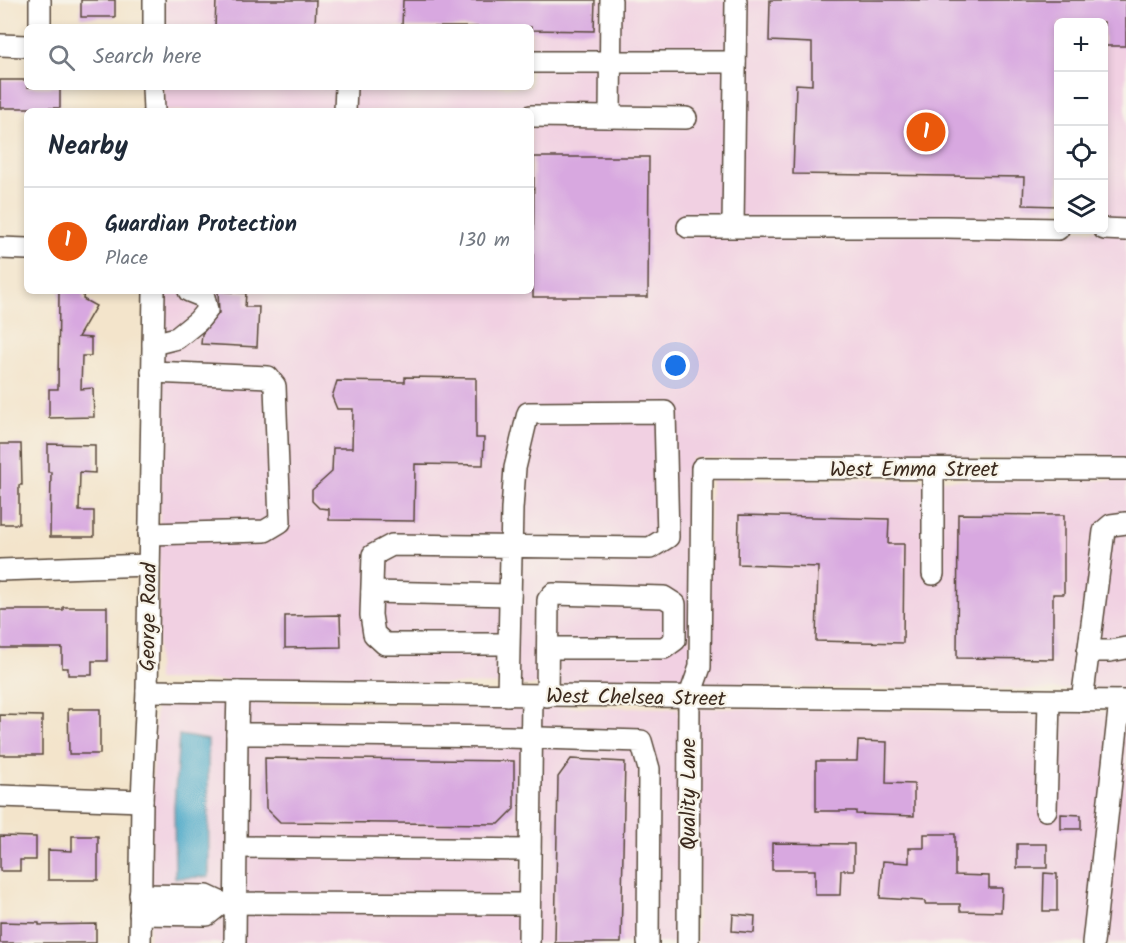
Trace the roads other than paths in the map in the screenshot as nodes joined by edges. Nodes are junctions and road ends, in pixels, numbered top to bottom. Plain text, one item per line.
1 (40, 0) edge
2 (154, 0) edge
3 (611, 0) edge
4 (736, 0) edge
5 (40, 24) edge
6 (154, 24) edge
7 (0, 45) edge
8 (24, 46) edge
9 (534, 62) edge
10 (735, 62) junction
11 (611, 63) junction
12 (153, 90) edge
13 (346, 90) edge
14 (154, 108) edge
15 (345, 108) edge
16 (534, 116) edge
17 (610, 117) junction
18 (686, 118) dead end
19 (733, 226) junction
20 (688, 227) dead end
21 (1054, 229) edge
22 (1108, 229) edge
23 (1126, 230) edge
24 (0, 248) edge
25 (24, 249) edge
26 (153, 294) edge
27 (196, 294) edge
28 (153, 344) junction
29 (152, 372) junction
30 (702, 468) joint
31 (933, 469) junction
32 (1126, 469) edge
33 (1126, 523) edge
34 (149, 534) junction
35 (511, 547) junction
36 (149, 565) junction
37 (0, 570) edge
38 (933, 574) dead end
39 (372, 592) junction
40 (510, 595) junction
41 (509, 644) junction
42 (548, 648) junction
43 (1126, 648) edge
44 (1088, 651) junction
45 (147, 691) junction
46 (237, 692) junction
47 (508, 695) junction
48 (540, 696) junction
49 (689, 698) junction
50 (1049, 700) junction
51 (1082, 700) junction
52 (1123, 701) edge
53 (237, 734) junction
54 (531, 738) junction
55 (0, 796) edge
56 (142, 801) junction
57 (1046, 810) dead end
58 (237, 847) junction
59 (530, 850) junction
60 (229, 903) junction
61 (140, 904) junction
62 (529, 904) junction
63 (140, 943) edge
64 (235, 943) edge
65 (529, 943) edge
66 (648, 943) edge
67 (688, 943) edge
68 (1093, 943) edge

1 - 5 street
2 - 6 street
3 - 11 street
4 - 10 street
7 - 8 street
9 - 11 street
10 - 11 street
10 - 19 street
11 - 17 street
12 - 14 street
13 - 15 street
16 - 17 street
17 - 18 street
19 - 20 street
19 - 21 street
22 - 23 street
24 - 25 street
26 - 28 street, George Road
27 - 28 street
28 - 29 street, George Road
29 - 34 street, George Road
29 - 34 street
30 - 31 street, West Emma Street
30 - 49 street, Quality Lane
31 - 32 street, West Emma Street
31 - 38 street
33 - 44 street
34 - 36 street, George Road
35 - 35 street
35 - 39 street
35 - 40 street
36 - 37 street
36 - 45 street, George Road
39 - 40 street
39 - 41 street
40 - 41 street
41 - 47 street
42 - 42 street
42 - 48 street
43 - 44 street
44 - 51 street
45 - 46 street, West Chelsea Street
45 - 56 street, George Road
46 - 47 street, West Chelsea Street
46 - 53 street
47 - 48 street, West Chelsea Street
48 - 49 street, West Chelsea Street
48 - 54 street
49 - 50 street, West Chelsea Street
49 - 67 street, Quality Lane
50 - 51 street, West Chelsea Street
50 - 57 street
51 - 52 street, West Chelsea Street
52 - 68 street
53 - 54 street
53 - 58 street
54 - 59 street
54 - 66 street
55 - 56 street
56 - 61 street, George Road
58 - 59 street
58 - 60 street
59 - 62 street
60 - 61 street
60 - 62 street
60 - 64 street
61 - 63 street, George Road
62 - 65 street

